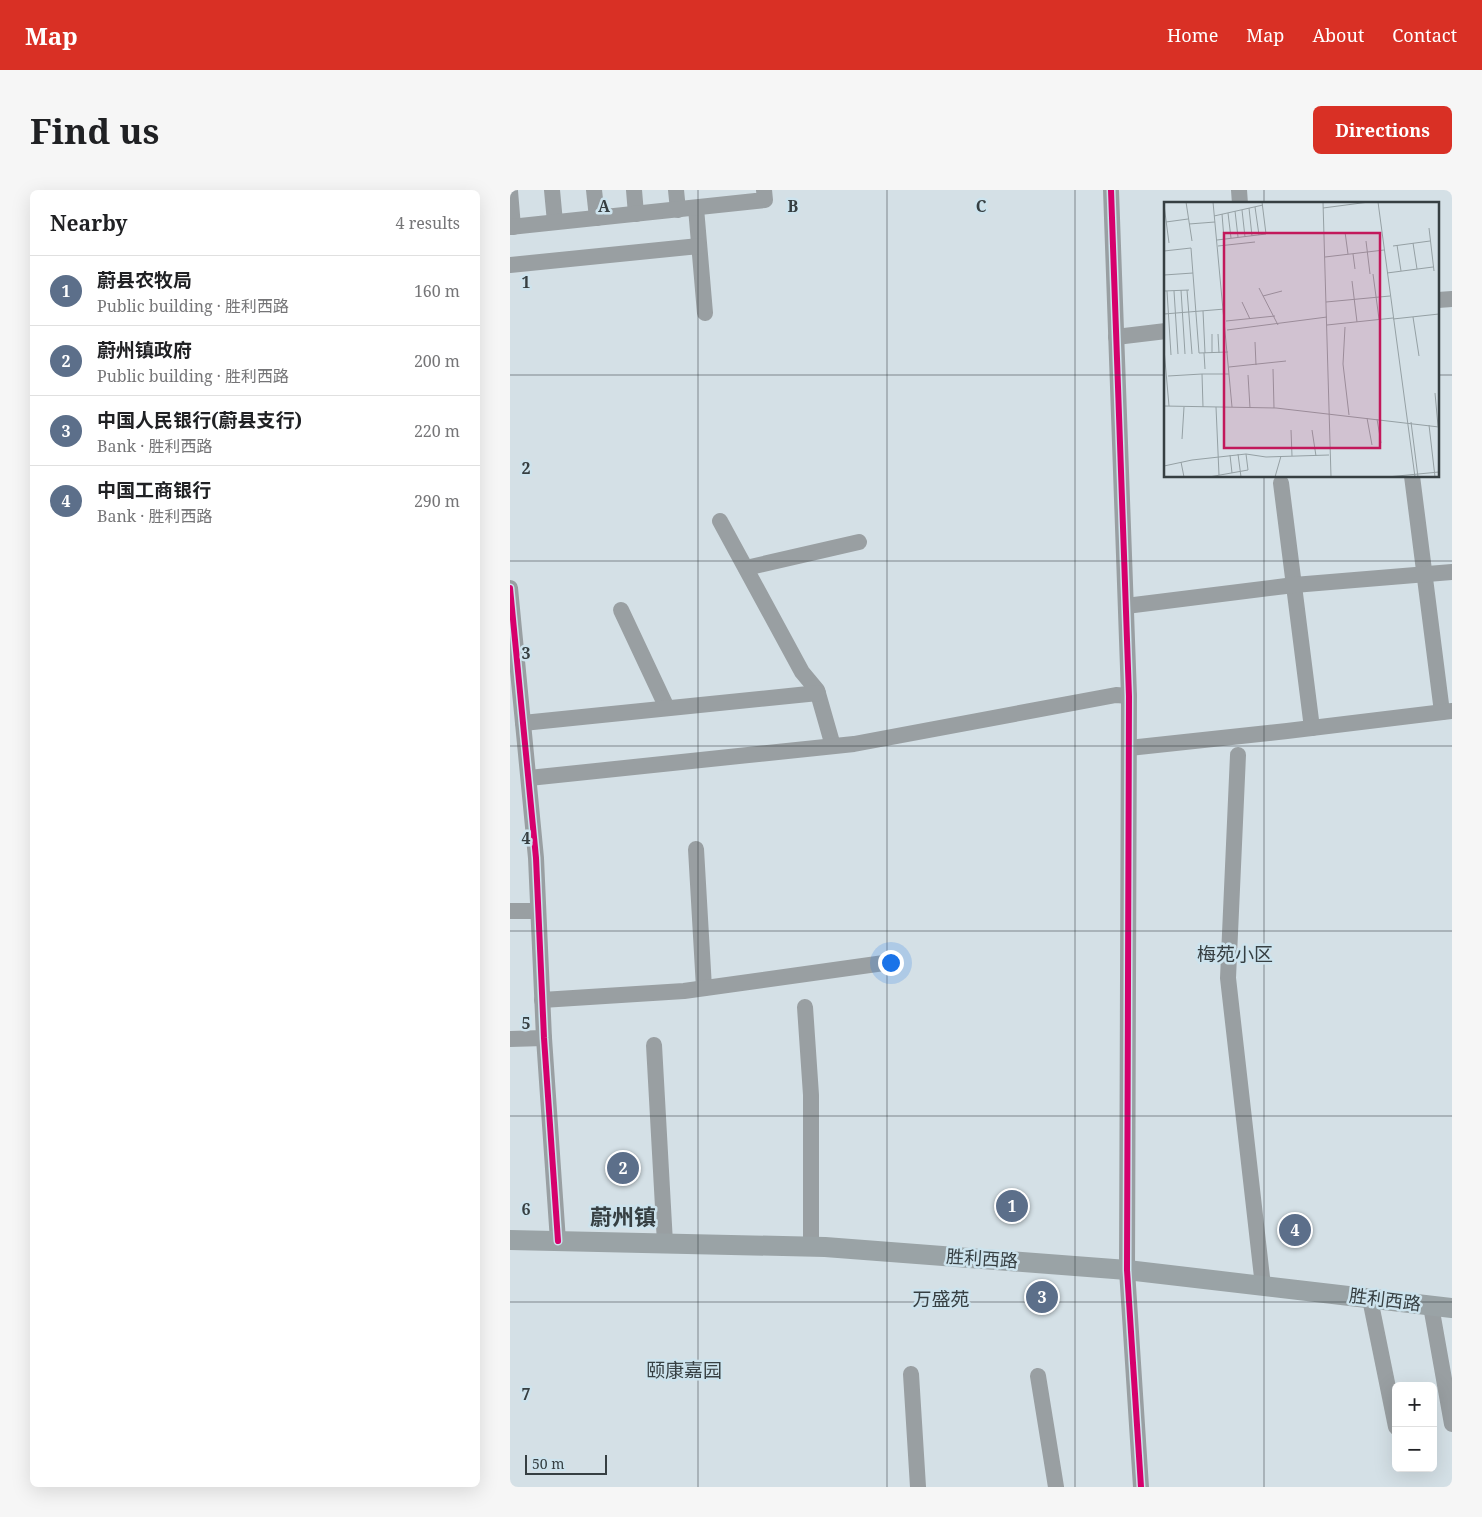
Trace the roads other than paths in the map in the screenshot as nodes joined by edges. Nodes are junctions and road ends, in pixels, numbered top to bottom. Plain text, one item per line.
1 (552, 190) edge
2 (594, 190) edge
3 (634, 190) edge
4 (676, 190) edge
5 (764, 190) edge
6 (1111, 190) edge
7 (510, 191) edge
8 (718, 198) edge
9 (696, 208) junction
10 (678, 210) junction
11 (636, 214) junction
12 (598, 218) junction
13 (555, 222) junction
14 (512, 227) edge
15 (699, 246) junction
16 (510, 265) edge
17 (1452, 299) edge
18 (1439, 300) edge
19 (705, 313) dead end
20 (1164, 331) edge
21 (1116, 337) junction
22 (1412, 478) edge
23 (1281, 483) dead end
24 (720, 521) dead end
25 (858, 542) dead end
26 (746, 568) junction
27 (1452, 572) edge
28 (1424, 574) junction
29 (1294, 586) junction
30 (510, 588) edge
31 (1126, 606) junction
32 (620, 610) dead end
33 (513, 651) edge
34 (818, 693) junction
35 (1129, 696) junction
36 (668, 708) junction
37 (1447, 711) edge
38 (524, 723) junction
39 (1312, 728) junction
40 (833, 746) junction
41 (1129, 748) junction
42 (1238, 755) dead end
43 (529, 778) junction
44 (696, 849) dead end
45 (538, 911) junction
46 (510, 912) edge
47 (884, 963) dead end
48 (704, 988) junction
49 (542, 1000) junction
50 (805, 1007) dead end
51 (510, 1038) edge
52 (544, 1038) junction
53 (654, 1045) dead end
54 (510, 1240) edge
55 (558, 1241) junction
56 (665, 1244) junction
57 (810, 1246) junction
58 (1127, 1270) junction
59 (1263, 1286) junction
60 (1370, 1298) junction
61 (1431, 1306) junction
62 (1452, 1308) edge
63 (911, 1374) dead end
64 (1038, 1376) dead end
65 (1452, 1424) edge
66 (1396, 1427) edge
67 (918, 1487) edge
68 (1056, 1487) edge
69 (1141, 1487) edge

1 - 13 street
2 - 12 street
3 - 11 street
4 - 10 street
5 - 8 street
6 - 21 street
7 - 14 street
8 - 9 street
9 - 10 street
9 - 15 street
10 - 11 street
11 - 12 street
12 - 13 street
13 - 14 street
15 - 16 street
15 - 19 street
17 - 18 street
20 - 21 street
21 - 31 street
22 - 28 street
23 - 29 street
24 - 26 street
25 - 26 street
26 - 34 street
27 - 28 street
28 - 29 street
28 - 37 street
29 - 31 street
29 - 39 street
30 - 33 street
31 - 35 street
32 - 36 street
33 - 38 street
34 - 36 street
34 - 40 street
35 - 40 street
35 - 41 street
36 - 38 street
37 - 39 street
38 - 43 street
39 - 41 street
40 - 43 street
41 - 58 street
42 - 59 street
43 - 45 street
44 - 48 street
45 - 46 street
45 - 49 street
47 - 48 street
48 - 49 street
49 - 52 street
50 - 57 street
51 - 52 street
52 - 55 street
53 - 56 street
54 - 55 main road, 胜利西路
55 - 56 main road, 胜利西路
56 - 57 main road, 胜利西路
57 - 58 main road, 胜利西路
58 - 59 main road, 胜利西路
58 - 69 street
59 - 60 main road, 胜利西路
60 - 61 main road, 胜利西路
60 - 66 street
61 - 62 main road, 胜利西路
61 - 65 street
63 - 67 street
64 - 68 street

